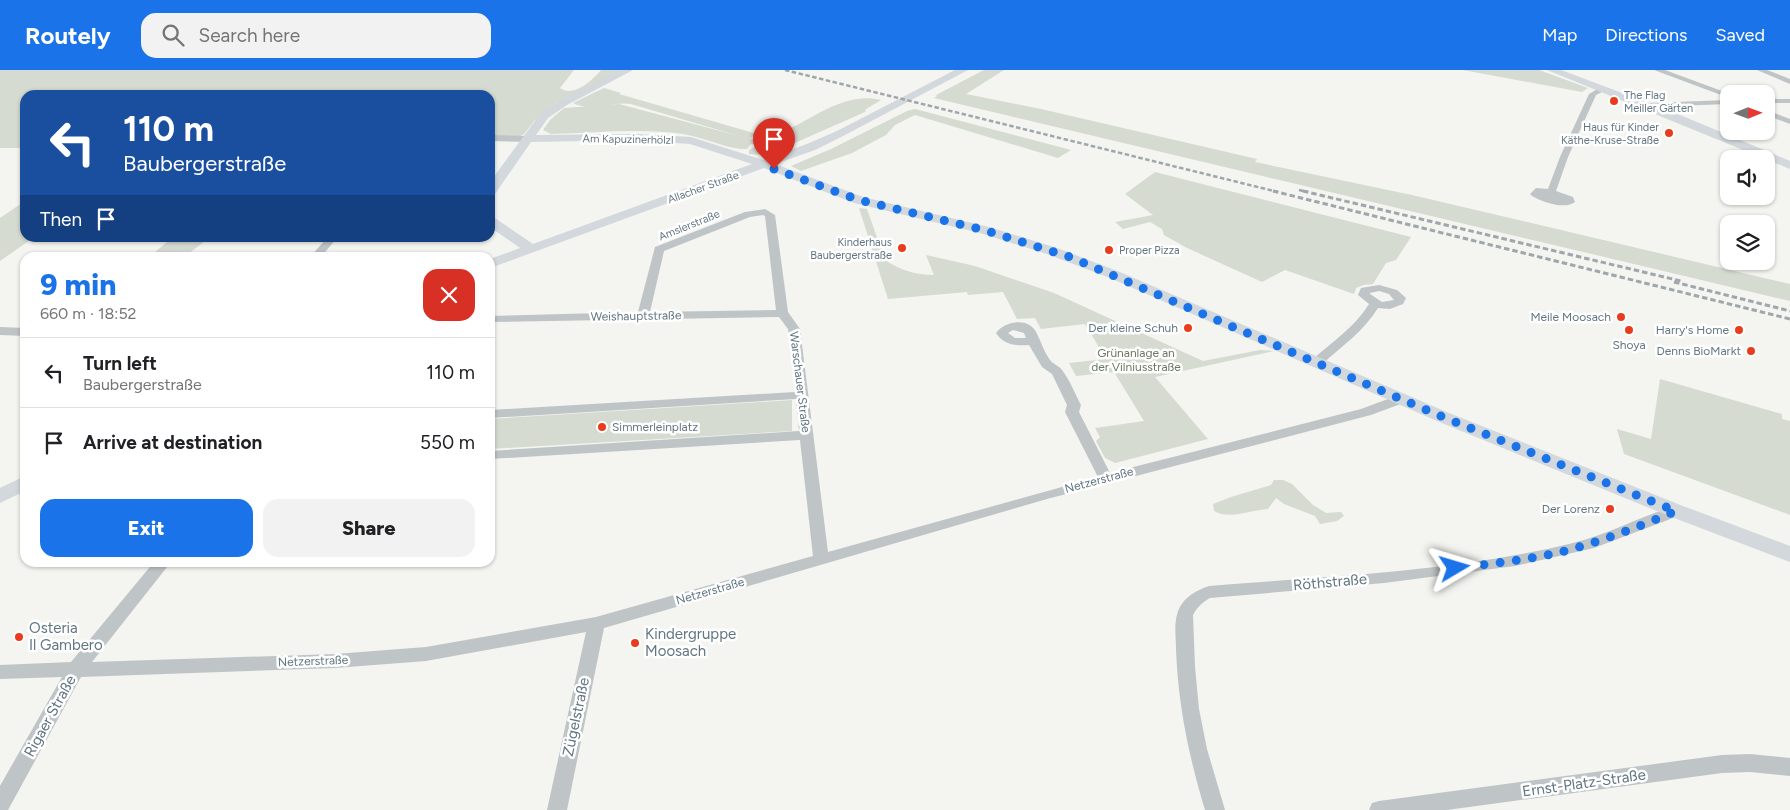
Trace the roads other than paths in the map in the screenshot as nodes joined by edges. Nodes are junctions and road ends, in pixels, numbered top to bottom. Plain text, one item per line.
1 (628, 70) edge
2 (964, 70) edge
3 (1552, 70) edge
4 (1658, 70) edge
5 (1761, 70) edge
6 (1790, 82) edge
7 (1604, 89) junction
8 (923, 92) joint
9 (1720, 93) edge
10 (1790, 100) edge
11 (1775, 101) edge
12 (1720, 102) edge
13 (1646, 105) junction
14 (1775, 116) edge
15 (1790, 122) edge
16 (495, 138) edge
17 (529, 139) junction
18 (1790, 165) edge
19 (758, 166) junction
20 (495, 184) edge
21 (1551, 192) dead end
22 (765, 212) joint
23 (495, 224) edge
24 (328, 242) edge
25 (531, 249) junction
26 (319, 252) edge
27 (495, 262) edge
28 (1375, 303) dead end
29 (782, 313) junction
30 (643, 317) junction
31 (495, 319) edge
32 (0, 331) edge
33 (20, 332) edge
34 (1033, 341) dead end
35 (1317, 362) junction
36 (802, 395) junction
37 (1401, 399) junction
38 (495, 414) edge
39 (806, 435) junction
40 (495, 455) edge
41 (1106, 479) junction
42 (20, 486) edge
43 (0, 496) edge
44 (1676, 511) junction
45 (1790, 554) edge
46 (821, 559) junction
47 (159, 567) edge
48 (596, 624) junction
49 (76, 670) junction
50 (0, 672) edge
51 (1790, 767) edge
52 (0, 805) edge
53 (557, 810) edge
54 (1216, 810) edge
55 (1379, 810) edge

1 - 17 street
2 - 8 street, Allacher Straße
3 - 7 street
4 - 9 street
5 - 6 street
7 - 13 street
7 - 21 street
8 - 19 street, Allacher Straße
10 - 11 street
12 - 13 street
13 - 18 street
14 - 15 street
16 - 17 street, Am Kapuzinerhölzl
17 - 19 street, Am Kapuzinerhölzl
17 - 20 street
19 - 25 street, Allacher Straße
19 - 35 street
22 - 29 street, Warschauer Straße
22 - 30 street, Amslerstraße
23 - 25 street
24 - 26 street
25 - 27 street, Allacher Straße
28 - 35 street
29 - 30 street, Weishauptstraße
29 - 36 street, Warschauer Straße
30 - 31 street, Weishauptstraße
32 - 33 street
34 - 41 street
35 - 37 street
36 - 38 street
36 - 39 street, Warschauer Straße
37 - 41 street, Netzerstraße
37 - 44 street
39 - 40 street
39 - 46 street, Warschauer Straße
41 - 46 street, Netzerstraße
42 - 43 street
44 - 45 street
44 - 54 street, Röthstraße
46 - 48 street, Netzerstraße
47 - 49 street, Rigaer Straße
48 - 49 street, Netzerstraße
48 - 53 street, Zügelstraße
49 - 50 street, Netzerstraße
49 - 52 street, Rigaer Straße
51 - 55 street, Ernst-Platz-Straße

